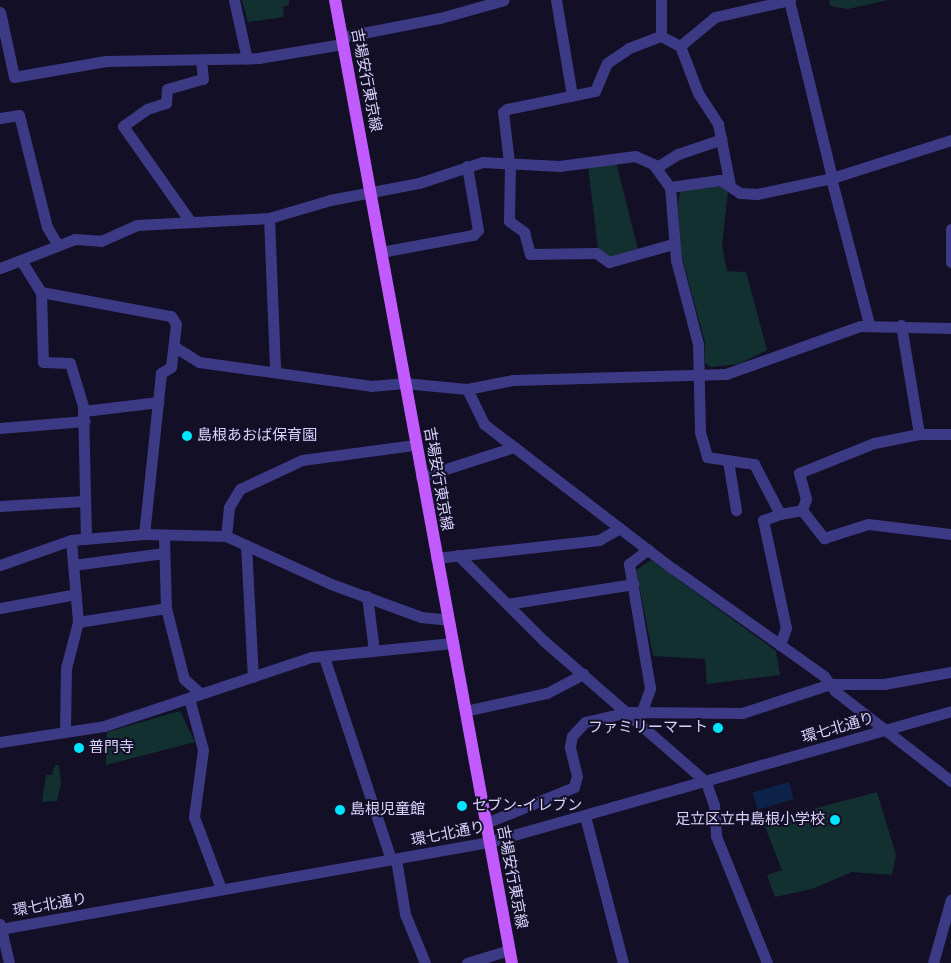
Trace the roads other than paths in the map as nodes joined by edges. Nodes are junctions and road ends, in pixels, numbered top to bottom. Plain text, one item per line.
1 (234, 0) edge
2 (335, 0) edge
3 (504, 0) edge
4 (556, 0) edge
5 (661, 0) edge
6 (790, 0) edge
7 (0, 12) edge
8 (661, 36) junction
9 (343, 40) junction
10 (680, 46) junction
11 (247, 59) junction
12 (201, 60) junction
13 (572, 96) junction
14 (0, 118) edge
15 (722, 139) junction
16 (951, 140) edge
17 (509, 162) junction
18 (467, 166) junction
19 (657, 167) junction
20 (831, 178) junction
21 (730, 185) junction
22 (670, 187) junction
23 (371, 193) junction
24 (269, 218) junction
25 (190, 221) junction
26 (951, 229) edge
27 (673, 244) junction
28 (58, 245) junction
29 (381, 252) junction
30 (22, 262) junction
31 (951, 262) edge
32 (0, 268) edge
33 (41, 292) junction
34 (869, 324) junction
35 (901, 324) junction
36 (951, 328) edge
37 (175, 347) junction
38 (275, 369) junction
39 (698, 374) junction
40 (404, 383) junction
41 (467, 390) junction
42 (158, 402) junction
43 (84, 416) junction
44 (0, 428) edge
45 (918, 434) junction
46 (951, 434) edge
47 (415, 445) junction
48 (514, 447) junction
49 (728, 461) junction
50 (421, 477) junction
51 (84, 501) junction
52 (0, 506) edge
53 (736, 510) dead end
54 (802, 510) junction
55 (780, 514) junction
56 (620, 528) junction
57 (144, 534) junction
58 (951, 534) edge
59 (226, 536) junction
60 (164, 537) junction
61 (86, 539) junction
62 (70, 540) junction
63 (246, 545) junction
64 (648, 549) junction
65 (164, 553) junction
66 (458, 555) junction
67 (436, 558) junction
68 (0, 566) edge
69 (73, 566) junction
70 (633, 584) junction
71 (76, 594) junction
72 (367, 596) junction
73 (507, 604) junction
74 (0, 608) edge
75 (166, 608) junction
76 (448, 620) junction
77 (78, 622) junction
78 (452, 643) junction
79 (780, 645) junction
80 (374, 652) junction
81 (324, 657) junction
82 (951, 672) edge
83 (583, 674) junction
84 (253, 677) junction
85 (830, 684) junction
86 (200, 693) junction
87 (189, 698) junction
88 (465, 710) junction
89 (628, 712) junction
90 (951, 712) edge
91 (639, 717) junction
92 (883, 730) junction
93 (64, 731) junction
94 (0, 742) edge
95 (951, 781) edge
96 (706, 782) junction
97 (585, 816) junction
98 (486, 823) junction
99 (489, 842) junction
100 (393, 859) junction
101 (222, 889) junction
102 (951, 899) edge
103 (0, 927) edge
104 (510, 950) junction
105 (9, 963) edge
106 (425, 963) edge
107 (467, 963) edge
108 (512, 963) edge
109 (623, 963) edge
110 (767, 963) edge
111 (933, 963) edge

1 - 11 street
2 - 9 main road, 吉場安行東京線
3 - 9 street
4 - 13 street
5 - 8 street
6 - 10 street
6 - 20 street
7 - 12 street
8 - 10 street
8 - 13 street
9 - 11 street
9 - 23 main road, 吉場安行東京線
10 - 15 street
11 - 12 street
12 - 25 street
13 - 17 street
14 - 28 street
15 - 19 street
15 - 21 street
16 - 20 street
17 - 18 street
17 - 19 street
17 - 27 street
18 - 23 street
18 - 29 street
19 - 22 street
20 - 21 street
20 - 34 street
21 - 22 street
22 - 27 street
23 - 24 street
23 - 29 main road, 吉場安行東京線
24 - 25 street
24 - 38 street
25 - 28 street
26 - 31 street
27 - 39 street
28 - 30 street
29 - 40 main road, 吉場安行東京線
30 - 32 street
30 - 33 street
33 - 37 street
33 - 43 street
34 - 35 street
34 - 39 street
35 - 36 street
35 - 45 street
37 - 38 street
37 - 42 street
38 - 40 street
39 - 41 street
39 - 49 street
40 - 41 street
40 - 47 main road, 吉場安行東京線
41 - 48 street
42 - 43 street
42 - 57 street
43 - 44 street
43 - 51 street
45 - 46 street
45 - 54 street
47 - 50 main road, 吉場安行東京線
47 - 59 street
48 - 50 street
48 - 56 street
49 - 53 street
49 - 55 street
50 - 67 main road, 吉場安行東京線
51 - 52 street
51 - 61 street
54 - 55 street
54 - 58 street
55 - 79 street
56 - 64 street
56 - 66 street
57 - 60 street
57 - 61 street
59 - 60 street
59 - 63 street
60 - 65 street
61 - 62 street
62 - 68 street
62 - 69 street
63 - 72 street
63 - 84 street
64 - 70 street
64 - 79 street
65 - 69 street
65 - 75 street
66 - 67 street
66 - 73 street
67 - 76 main road, 吉場安行東京線
69 - 71 street
70 - 73 street
70 - 91 street
71 - 74 street
71 - 77 street
72 - 76 street
72 - 80 street
73 - 83 street
75 - 77 street
75 - 86 street
76 - 78 main road, 吉場安行東京線
77 - 93 street
78 - 80 street
78 - 88 main road, 吉場安行東京線
79 - 85 street
80 - 81 street
81 - 84 street
81 - 100 street
82 - 85 street
83 - 88 street
83 - 89 street
84 - 86 street
85 - 91 street
85 - 92 street
86 - 87 street
87 - 93 street
87 - 101 street
88 - 98 main road, 吉場安行東京線
89 - 91 street
89 - 98 street
90 - 92 street, 環七北通り
91 - 96 street
92 - 95 street
92 - 96 street, 環七北通り
93 - 94 street
96 - 97 street, 環七北通り
96 - 110 street
97 - 99 street, 環七北通り
97 - 109 street
98 - 99 main road, 吉場安行東京線
99 - 100 street, 環七北通り
99 - 104 main road, 吉場安行東京線
100 - 101 street, 環七北通り
100 - 106 street
101 - 103 street, 環七北通り
102 - 111 street
103 - 105 street
104 - 107 street
104 - 108 main road, 吉場安行東京線

